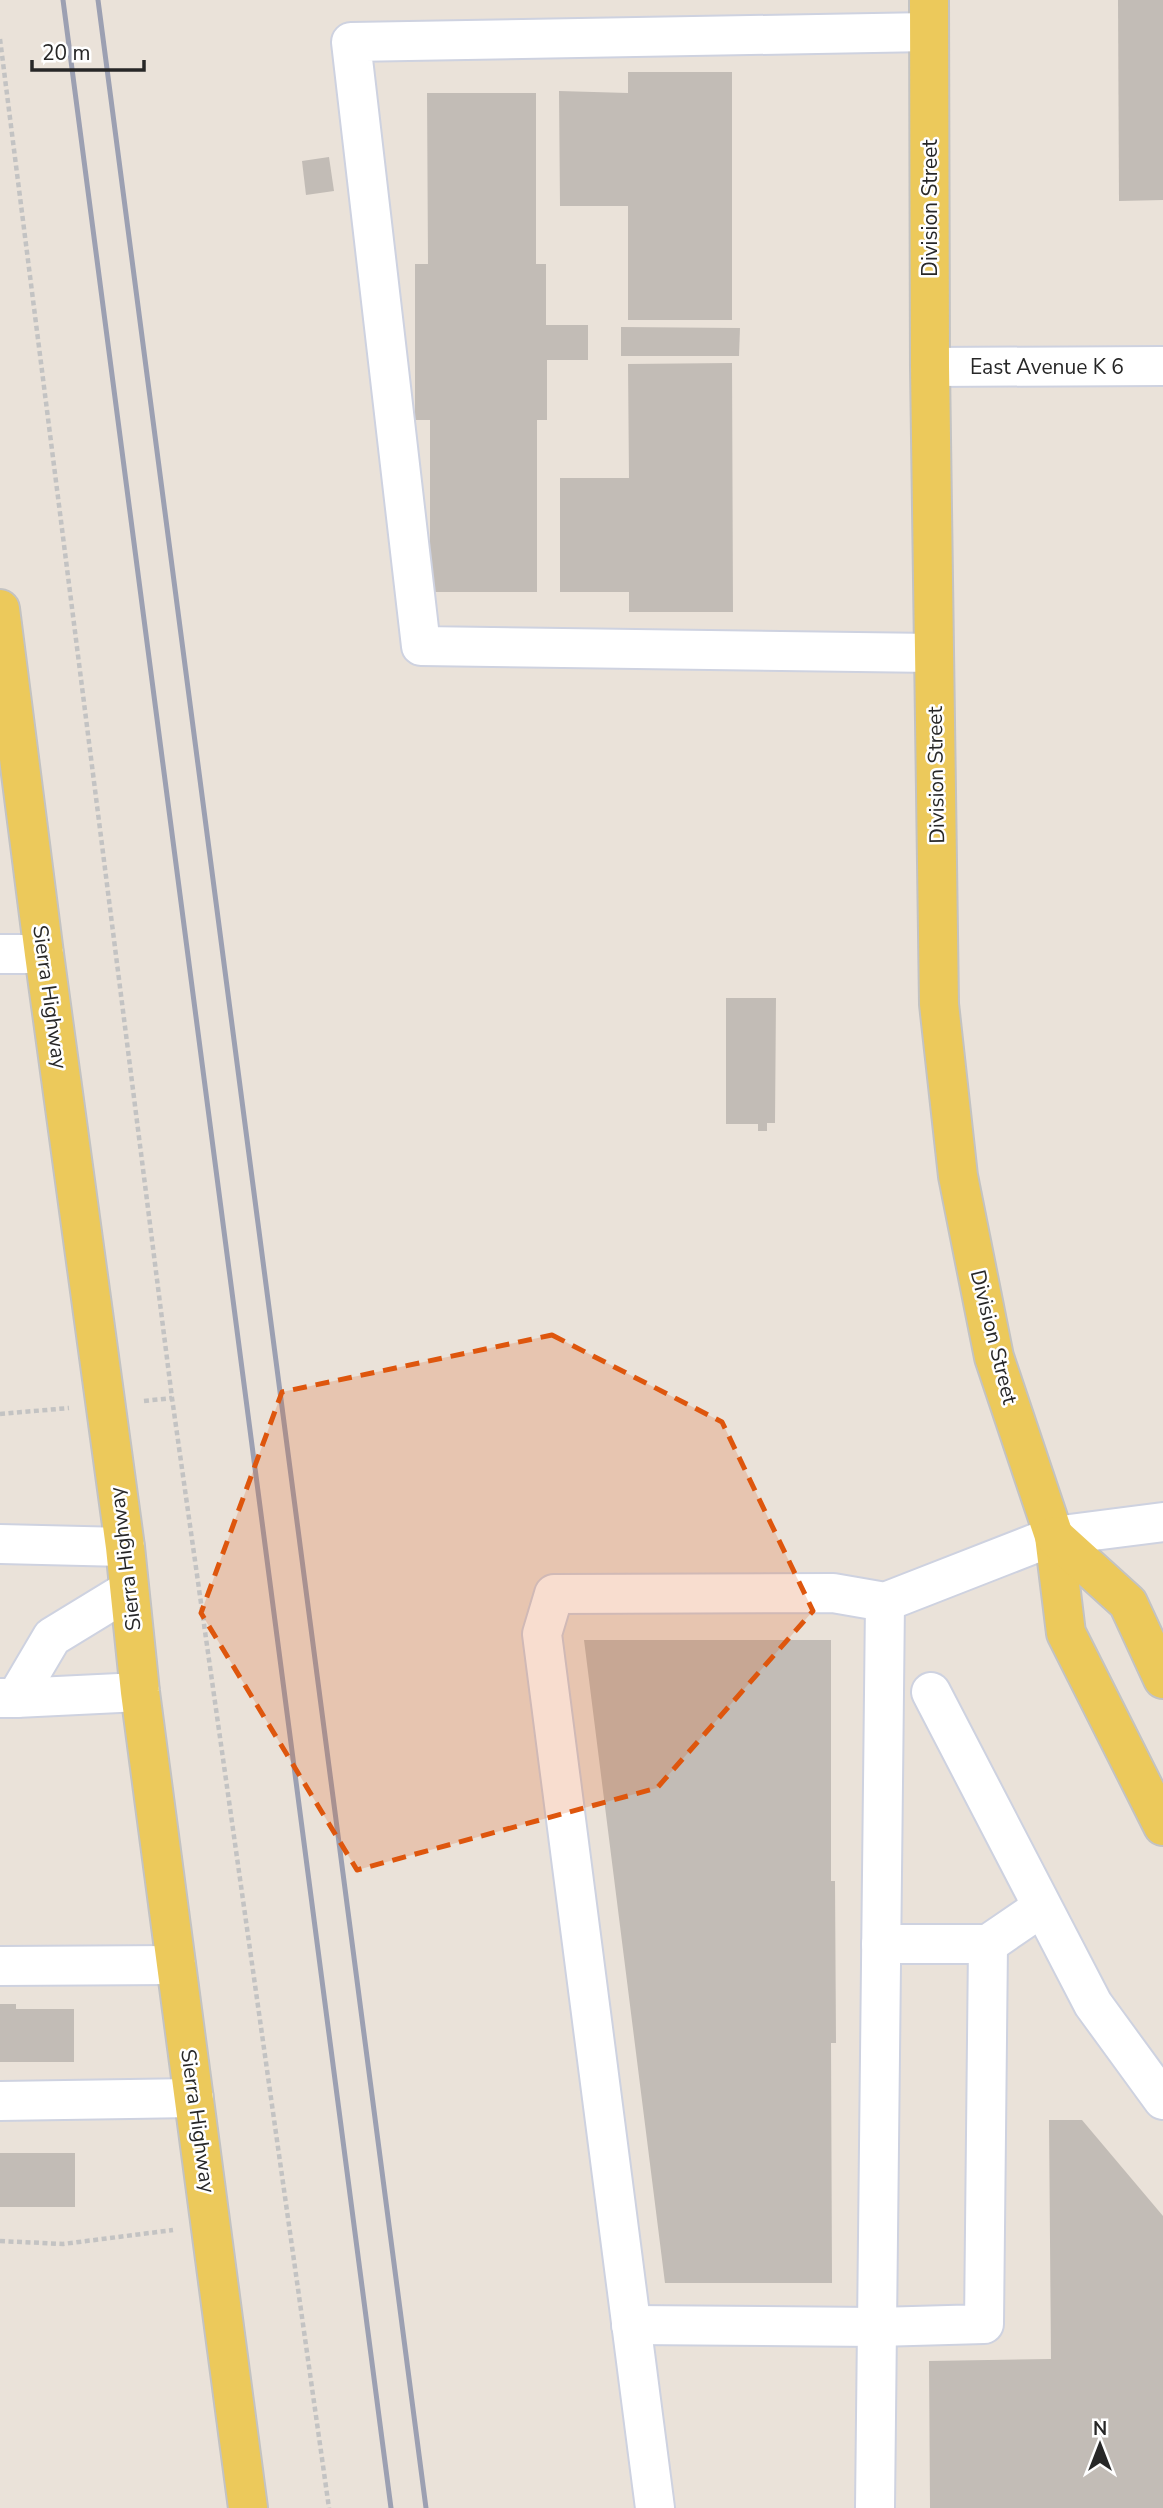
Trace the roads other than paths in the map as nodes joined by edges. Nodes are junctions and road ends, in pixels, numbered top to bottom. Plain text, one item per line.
1 (929, 16) edge
2 (1163, 366) edge
3 (930, 367) junction
4 (0, 609) edge
5 (934, 653) junction
6 (0, 954) edge
7 (44, 954) junction
8 (1163, 1522) edge
9 (1054, 1536) junction
10 (0, 1544) edge
11 (125, 1547) junction
12 (129, 1590) junction
13 (885, 1602) junction
14 (1163, 1679) edge
15 (140, 1692) junction
16 (931, 1692) dead end
17 (8, 1698) edge
18 (1163, 1826) edge
19 (1042, 1908) junction
20 (881, 1944) junction
21 (988, 1944) junction
22 (176, 1965) junction
23 (0, 1966) edge
24 (194, 2098) junction
25 (1163, 2100) edge
26 (0, 2101) edge
27 (631, 2325) junction
28 (877, 2327) junction
29 (247, 2508) edge
30 (655, 2508) edge
31 (875, 2508) edge

1 - 3 main road, Division Street
1 - 5 street
2 - 3 street, East Avenue K 6
3 - 5 main road, Division Street
4 - 7 main road, Sierra Highway
5 - 9 main road, Division Street
6 - 7 street
7 - 11 main road, Sierra Highway
8 - 9 street
9 - 13 street
9 - 14 main road
9 - 18 main road, Division Street
10 - 11 street
11 - 12 main road, Sierra Highway
12 - 15 main road, Sierra Highway
12 - 17 street
13 - 20 street
13 - 27 street
15 - 17 street
15 - 22 main road, Sierra Highway
16 - 19 street
19 - 21 street
19 - 25 street
20 - 21 street
20 - 28 street
21 - 28 street
22 - 23 street
22 - 24 main road, Sierra Highway
24 - 26 street
24 - 29 main road, Sierra Highway
27 - 28 street
27 - 30 street
28 - 31 street

